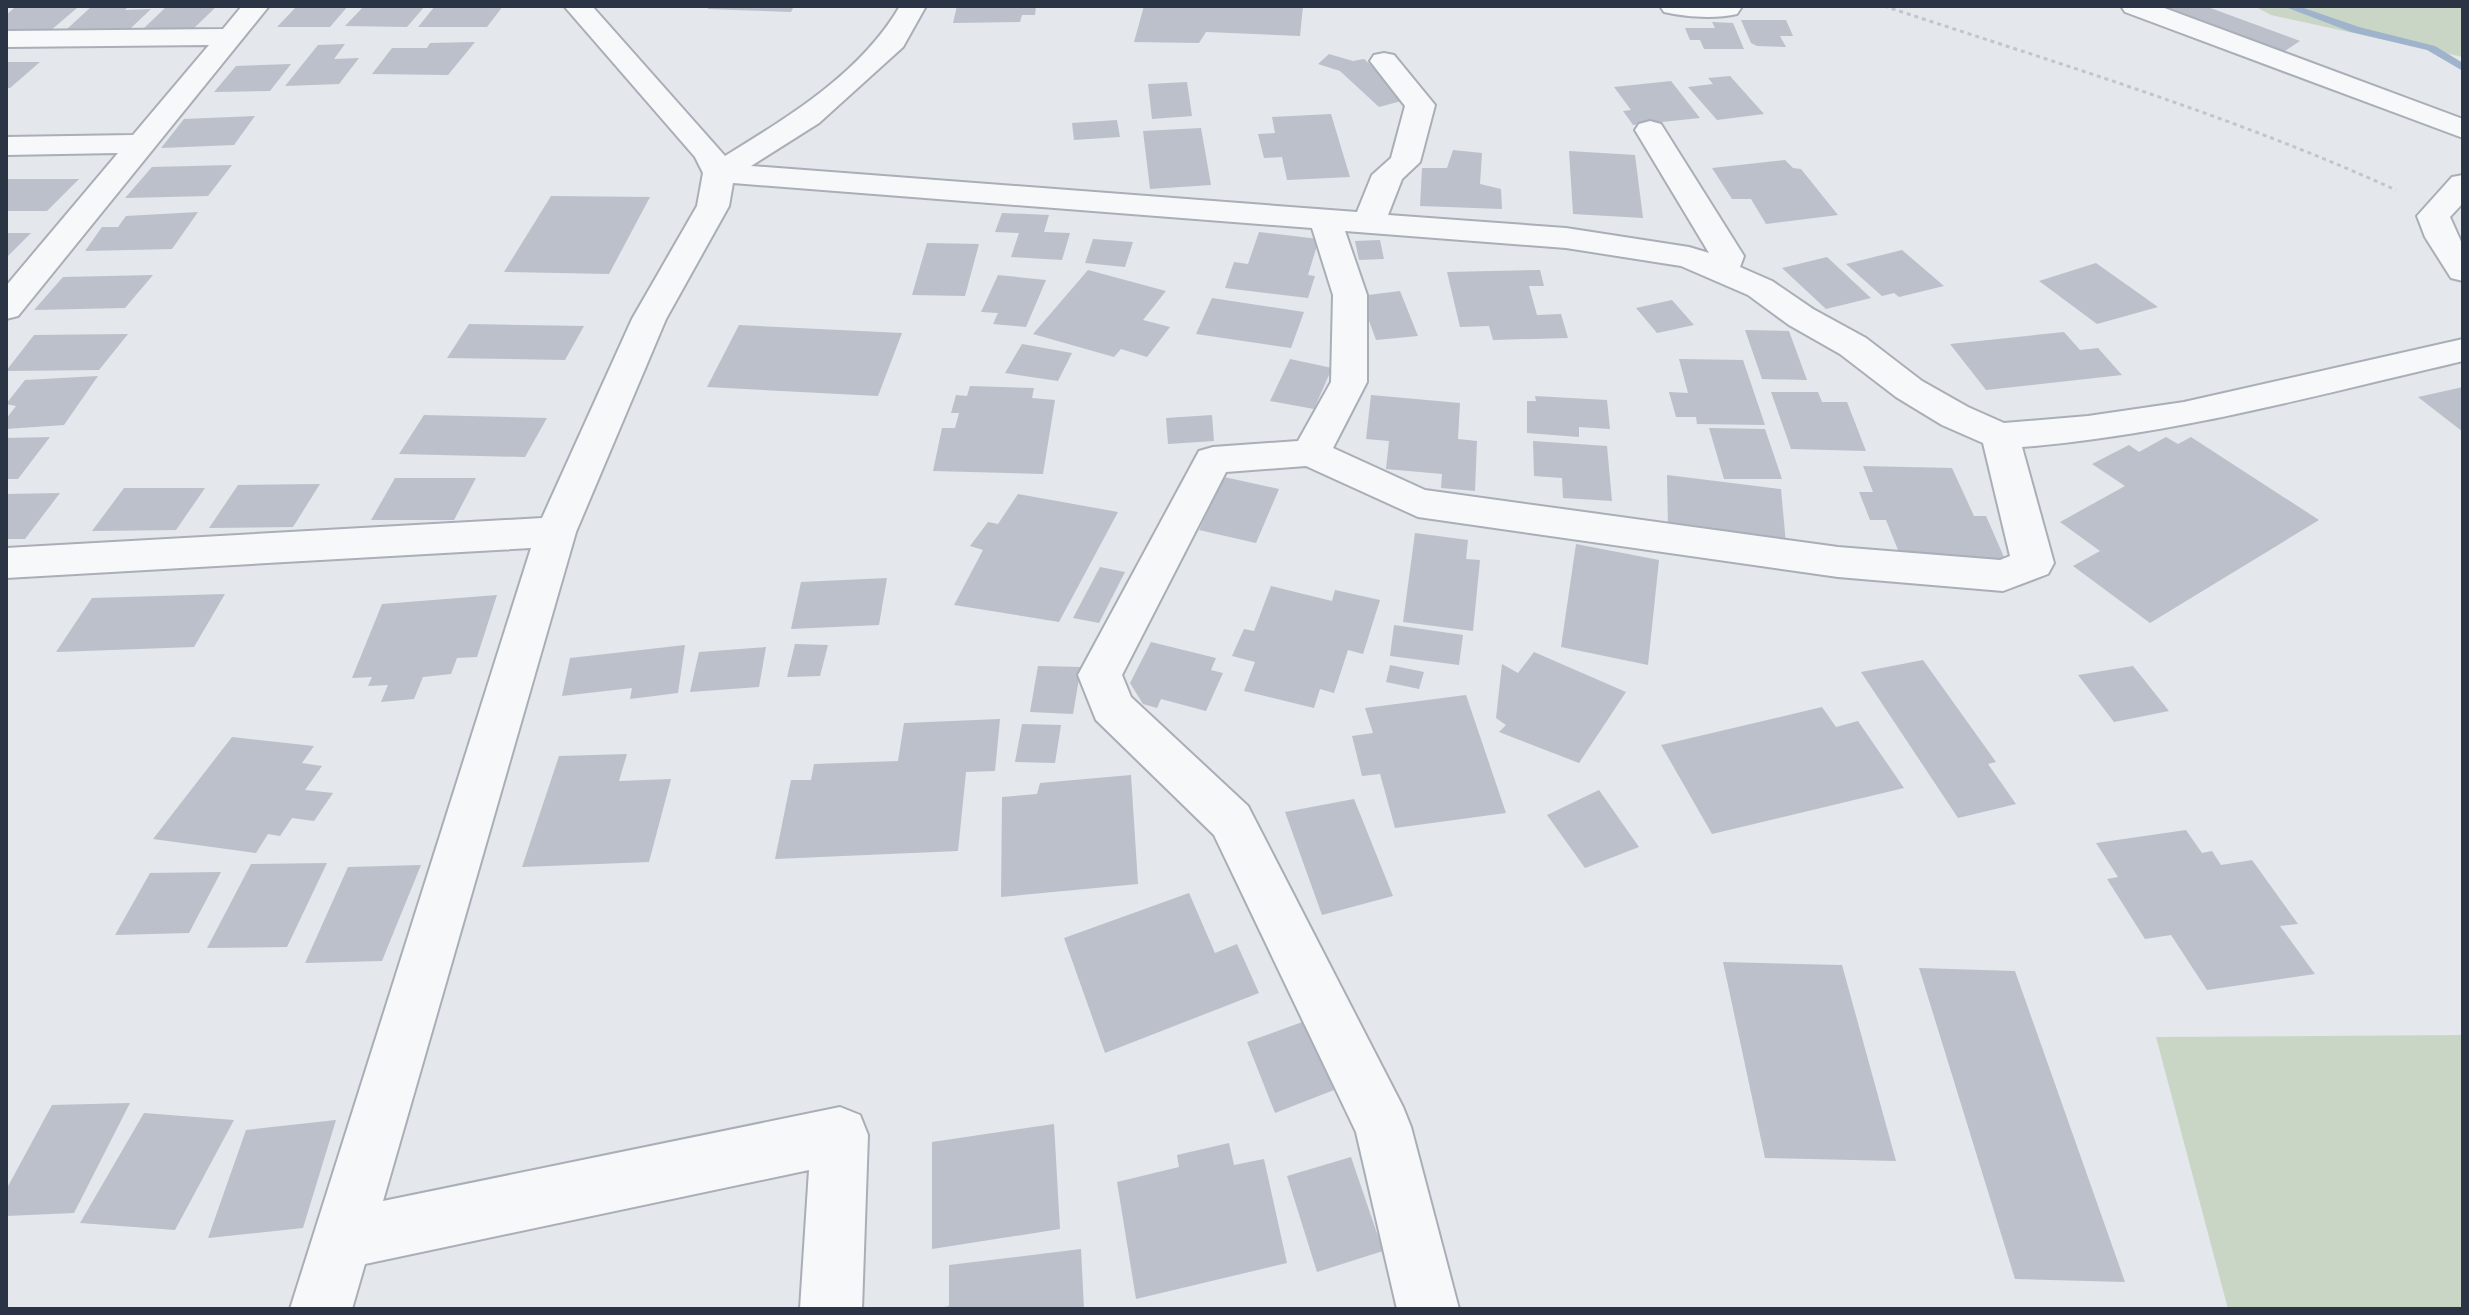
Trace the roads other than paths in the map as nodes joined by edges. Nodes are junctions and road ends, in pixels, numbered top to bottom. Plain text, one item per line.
1 (256, 6) edge
2 (577, 6) edge
3 (913, 6) edge
4 (1673, 6) edge
5 (2134, 6) edge
6 (1728, 8) dead end
7 (228, 37) junction
8 (6, 39) edge
9 (1384, 61) dead end
10 (2463, 129) edge
11 (1650, 130) dead end
12 (142, 144) junction
13 (6, 146) edge
14 (719, 173) junction
15 (2463, 184) edge
16 (1325, 219) junction
17 (1369, 222) junction
18 (1721, 271) junction
19 (2463, 271) edge
20 (12, 292) edge
21 (2463, 350) edge
22 (2000, 436) junction
23 (1311, 453) junction
24 (556, 532) junction
25 (6, 563) edge
26 (341, 1239) junction
27 (321, 1309) edge
28 (831, 1309) edge
29 (1428, 1309) edge

1 - 7 street
2 - 14 street
3 - 14 street
4 - 6 street
5 - 10 street
7 - 8 street
7 - 12 street
9 - 17 street
11 - 18 street
12 - 13 street
12 - 20 street
14 - 16 street
14 - 24 street
15 - 19 street
16 - 17 street
16 - 23 street
17 - 18 street
18 - 22 street
21 - 22 street
22 - 23 street
23 - 29 street
24 - 25 street
24 - 26 street
26 - 27 street
26 - 28 street

